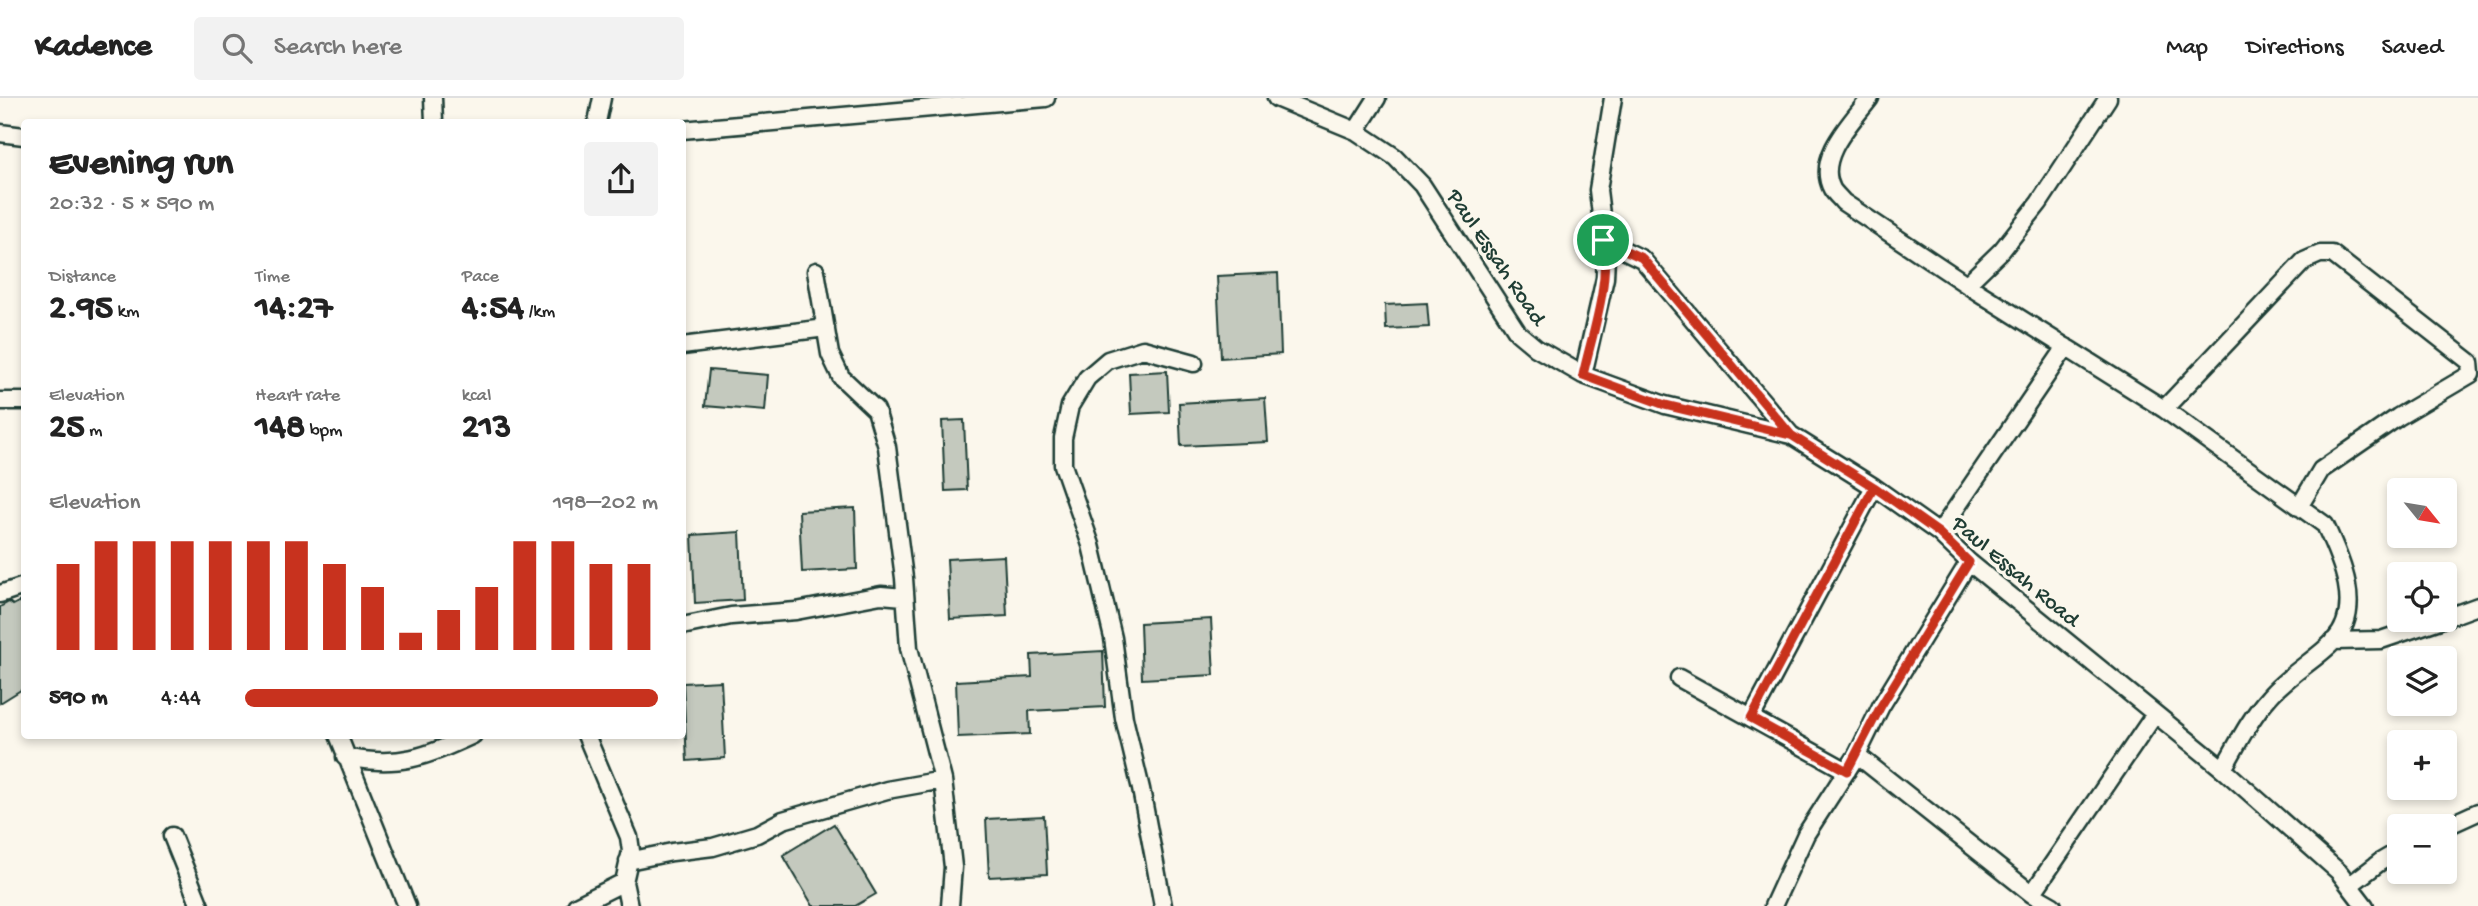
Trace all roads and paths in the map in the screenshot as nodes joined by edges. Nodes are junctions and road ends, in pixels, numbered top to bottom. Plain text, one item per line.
1 (433, 98) edge
2 (602, 98) edge
3 (1046, 98) edge
4 (1276, 98) edge
5 (1377, 98) edge
6 (1613, 98) edge
7 (1870, 98) edge
8 (2108, 98) edge
9 (434, 119) edge
10 (598, 119) edge
11 (686, 130) edge
12 (1356, 131) junction
13 (0, 133) edge
14 (21, 136) edge
15 (1603, 240) junction
16 (816, 271) dead end
17 (1967, 284) junction
18 (826, 328) junction
19 (686, 346) edge
20 (2066, 347) junction
21 (1194, 363) dead end
22 (1583, 375) junction
23 (0, 401) edge
24 (21, 401) edge
25 (2164, 409) junction
26 (1791, 435) junction
27 (1874, 487) junction
28 (2299, 507) junction
29 (1939, 533) junction
30 (1969, 562) junction
31 (21, 587) edge
32 (0, 594) edge
33 (904, 597) junction
34 (2478, 606) edge
35 (2457, 614) edge
36 (686, 625) edge
37 (2404, 632) edge
38 (2333, 641) junction
39 (1679, 678) dead end
40 (2155, 714) junction
41 (1751, 718) junction
42 (339, 739) edge
43 (463, 739) edge
44 (588, 739) edge
45 (1857, 755) junction
46 (345, 757) junction
47 (2223, 769) junction
48 (1847, 771) junction
49 (943, 780) junction
50 (2478, 812) edge
51 (2457, 822) edge
52 (172, 836) dead end
53 (2387, 858) edge
54 (628, 861) junction
55 (624, 882) junction
56 (2350, 885) junction
57 (2032, 894) junction
58 (200, 906) edge
59 (407, 906) edge
60 (576, 906) edge
61 (629, 906) edge
62 (950, 906) edge
63 (1163, 906) edge
64 (1773, 906) edge
65 (2053, 906) edge
66 (2365, 906) edge

1 - 9 street
2 - 10 street
3 - 11 street
4 - 12 street, Paul Essah Road
5 - 12 street
6 - 15 street
7 - 17 street
8 - 17 street
12 - 22 street, Paul Essah Road
13 - 14 street
15 - 22 street
15 - 26 street
16 - 18 street
17 - 20 street
18 - 19 street
18 - 33 street
20 - 25 street
20 - 29 street
21 - 63 street
22 - 26 street, Paul Essah Road
23 - 24 street
25 - 28 street
25 - 28 street
26 - 27 street, Paul Essah Road
27 - 29 street, Paul Essah Road
27 - 41 street
28 - 38 street
29 - 30 street, Paul Essah Road
30 - 40 street, Paul Essah Road
30 - 45 street
31 - 32 street
33 - 36 street
33 - 49 street
34 - 35 street
37 - 38 street
38 - 47 street
39 - 41 street
40 - 47 street, Paul Essah Road
40 - 57 street
41 - 48 street
42 - 46 street
43 - 46 street
44 - 54 street
45 - 48 street
45 - 57 street
46 - 59 street
47 - 56 street, Paul Essah Road
48 - 64 street
49 - 54 street
49 - 62 street
50 - 51 street
52 - 58 street
53 - 56 street
54 - 55 street
55 - 60 street
55 - 61 street
56 - 66 street, Paul Essah Road
57 - 65 street

